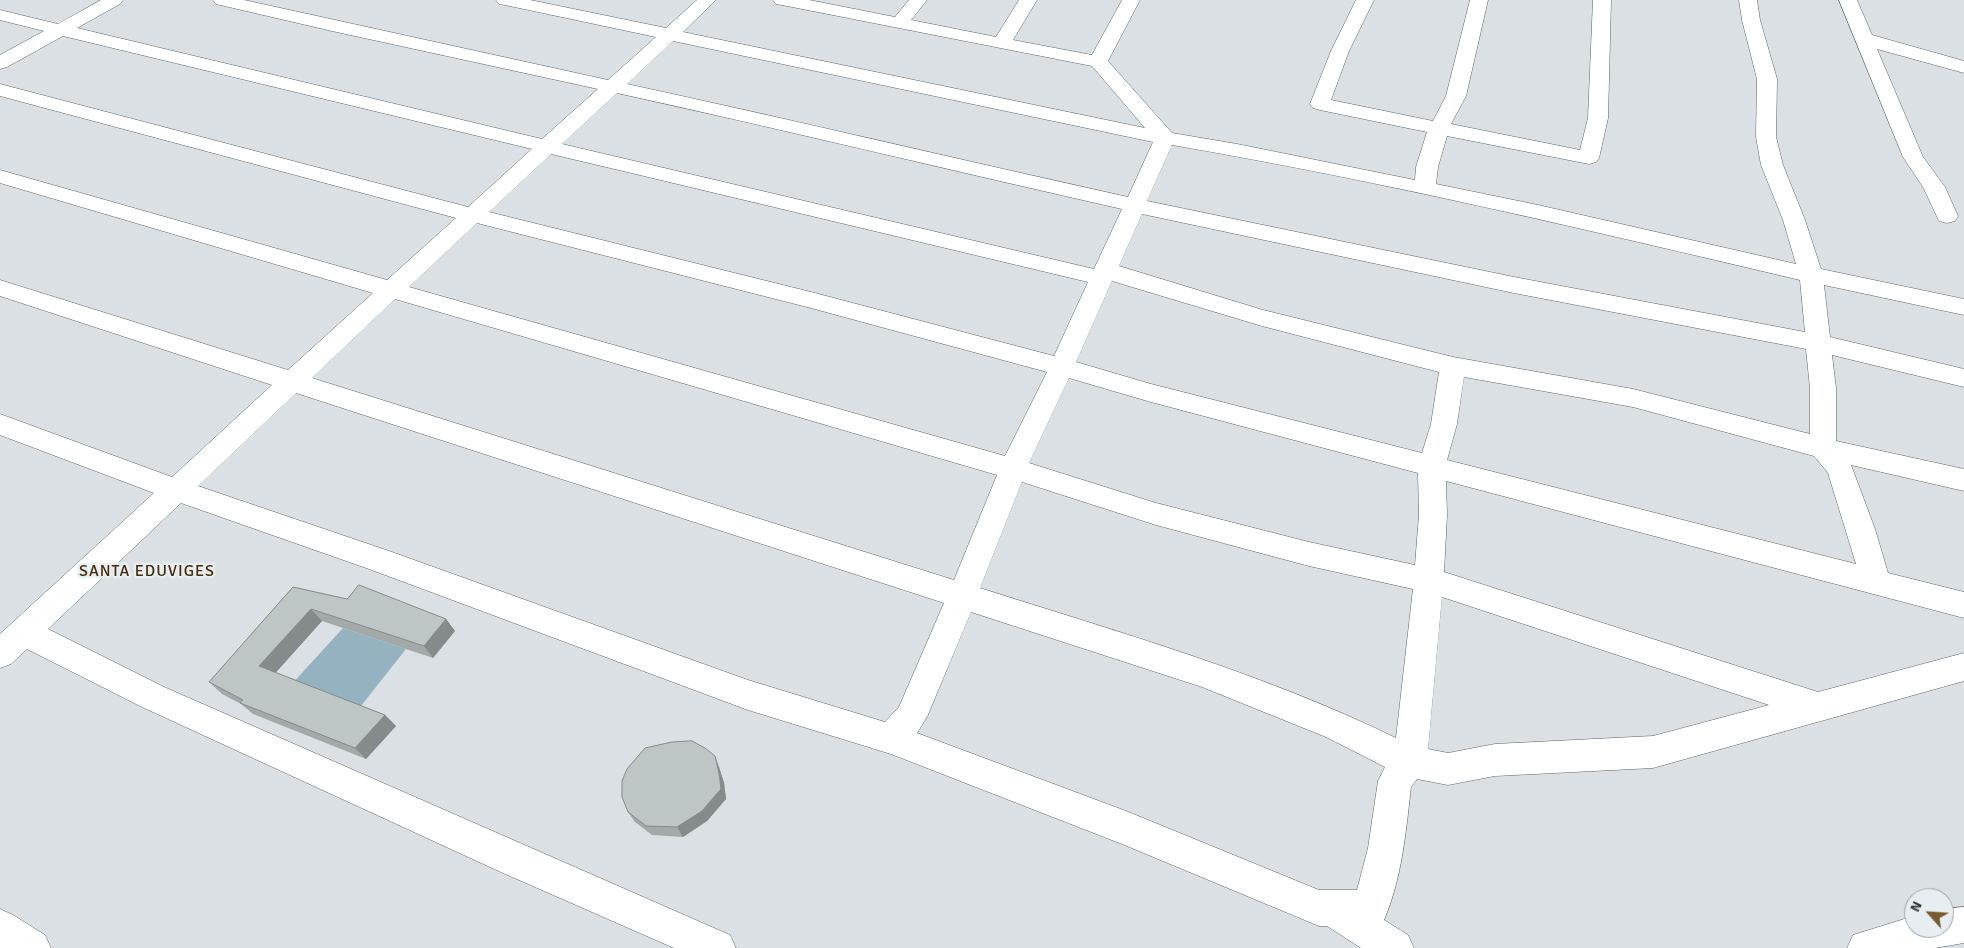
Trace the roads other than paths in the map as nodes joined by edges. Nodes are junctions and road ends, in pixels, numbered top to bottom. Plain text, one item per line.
1 (114, 0) edge
2 (222, 0) edge
3 (505, 0) edge
4 (707, 0) edge
5 (918, 0) edge
6 (1028, 0) edge
7 (1131, 0) edge
8 (1365, 0) edge
9 (1478, 0) edge
10 (1602, 0) edge
11 (1748, 0) edge
12 (1848, 0) edge
13 (796, 1) edge
14 (0, 15) edge
15 (898, 24) junction
16 (61, 29) junction
17 (670, 33) junction
18 (1864, 39) junction
19 (1001, 44) junction
20 (1098, 62) junction
21 (0, 63) edge
22 (1964, 67) edge
23 (613, 86) junction
24 (0, 90) edge
25 (1439, 127) junction
26 (1165, 138) junction
27 (547, 147) junction
28 (0, 176) edge
29 (1425, 189) junction
30 (1136, 204) junction
31 (473, 215) junction
32 (1947, 216) dead end
33 (1104, 274) junction
34 (1811, 274) junction
35 (0, 288) edge
36 (391, 290) junction
37 (1964, 307) edge
38 (1818, 343) junction
39 (1062, 366) junction
40 (1454, 366) junction
41 (1964, 378) edge
42 (293, 381) junction
43 (0, 424) edge
44 (1823, 448) junction
45 (1432, 466) junction
46 (1013, 469) junction
47 (1964, 480) edge
48 (176, 490) junction
49 (1428, 580) junction
50 (1876, 582) junction
51 (962, 597) junction
52 (1964, 605) edge
53 (8, 645) edge
54 (1964, 667) edge
55 (1816, 706) junction
56 (891, 739) junction
57 (1410, 762) junction
58 (1330, 908) junction
59 (0, 928) edge
60 (1904, 938) edge
61 (32, 948) edge
62 (717, 948) edge
63 (1395, 948) edge
64 (1866, 948) edge

1 - 16 street
2 - 23 street
3 - 17 street
4 - 17 street
5 - 15 street
6 - 19 street
7 - 20 street
8 - 25 street
9 - 25 street
10 - 25 street
11 - 34 street
12 - 18 street
13 - 15 street
14 - 16 street
15 - 19 street
16 - 21 street
16 - 27 street
17 - 23 street
17 - 26 street
18 - 22 street
18 - 32 street
19 - 20 street
20 - 26 street
23 - 27 street
23 - 30 street
24 - 31 street
25 - 29 street
26 - 29 street
26 - 30 street
27 - 31 street
27 - 33 street
28 - 36 street
29 - 34 street
30 - 33 street
30 - 38 street
31 - 36 street
31 - 39 street
33 - 39 street
33 - 40 street
34 - 37 street
34 - 38 street
35 - 42 street
36 - 42 street
36 - 46 street
38 - 41 street
38 - 44 street
39 - 45 street
39 - 46 street
40 - 44 street
40 - 45 street
42 - 48 street
42 - 51 street
43 - 48 street
44 - 47 street
44 - 50 street
45 - 49 street
45 - 50 street
46 - 49 street
46 - 51 street
48 - 53 street
48 - 56 street
49 - 55 street
49 - 57 street
50 - 52 street
51 - 56 street
51 - 57 street
53 - 62 street
54 - 55 street
55 - 57 street
56 - 58 street
57 - 58 street
58 - 63 street
59 - 61 street
60 - 64 street

